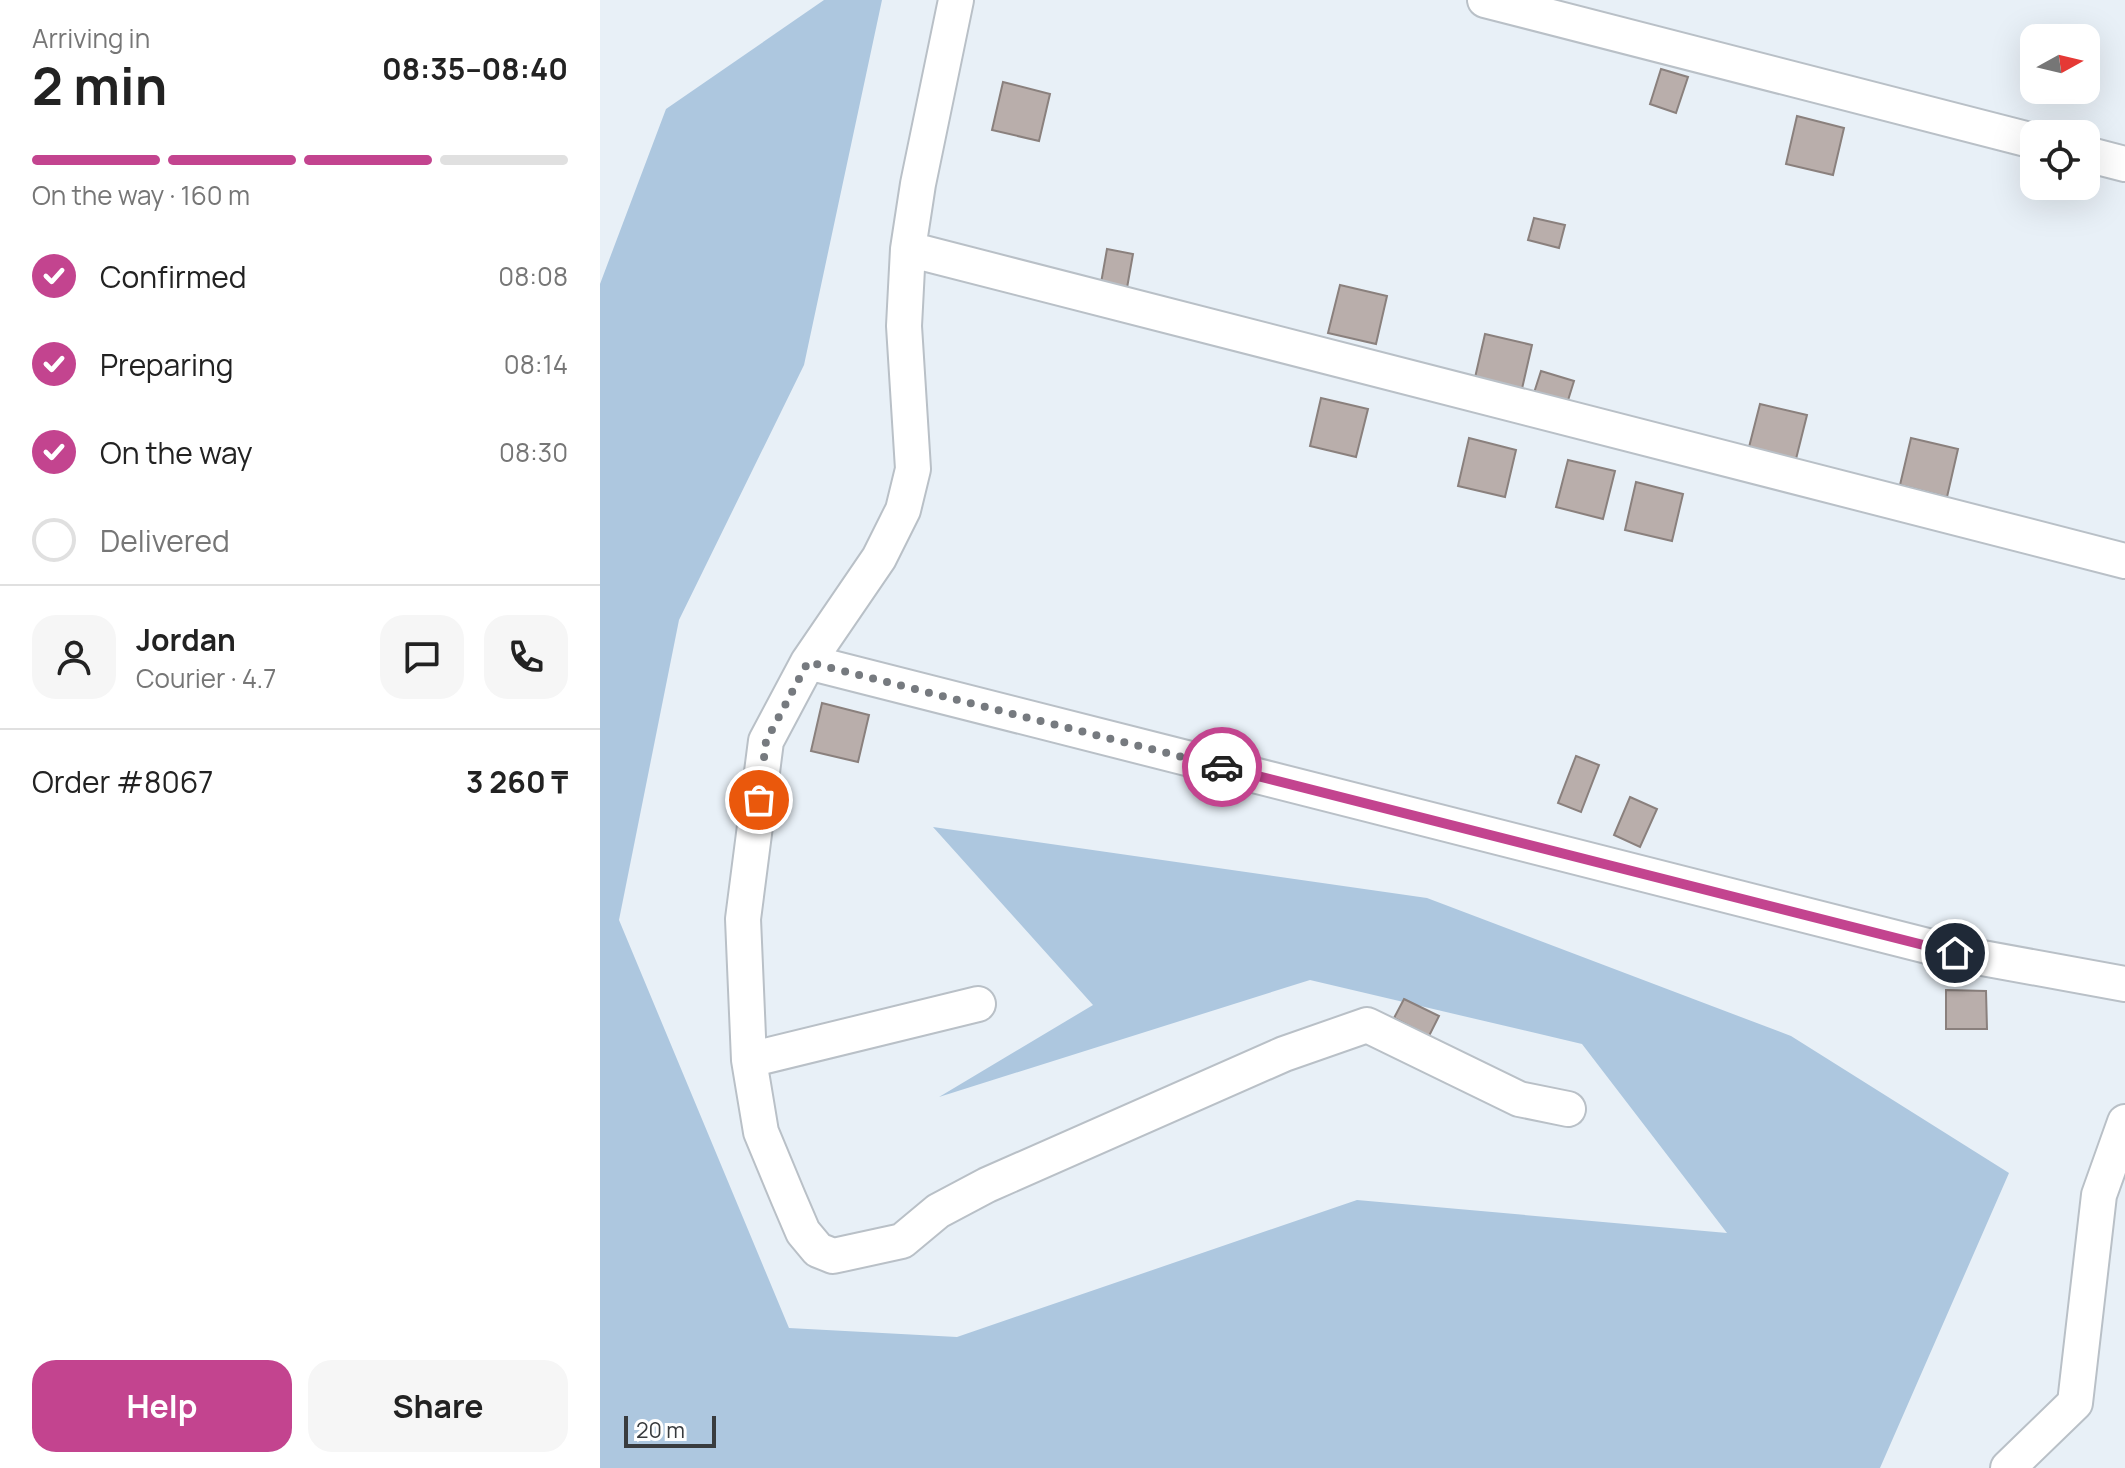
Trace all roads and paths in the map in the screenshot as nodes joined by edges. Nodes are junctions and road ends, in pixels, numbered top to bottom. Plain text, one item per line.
1 (956, 0) edge
2 (1485, 0) edge
3 (2020, 137) edge
4 (2100, 158) edge
5 (2125, 164) edge
6 (908, 249) junction
7 (2125, 561) edge
8 (808, 662) junction
9 (2125, 984) edge
10 (978, 1004) dead end
11 (749, 1060) junction
12 (1568, 1109) dead end
13 (2125, 1122) edge
14 (2112, 1196) edge
15 (2008, 1468) edge

1 - 6 street
2 - 3 street
4 - 5 street
6 - 7 street
6 - 8 street
8 - 9 street
8 - 11 street
10 - 11 street
11 - 12 street
13 - 14 street
14 - 15 street

